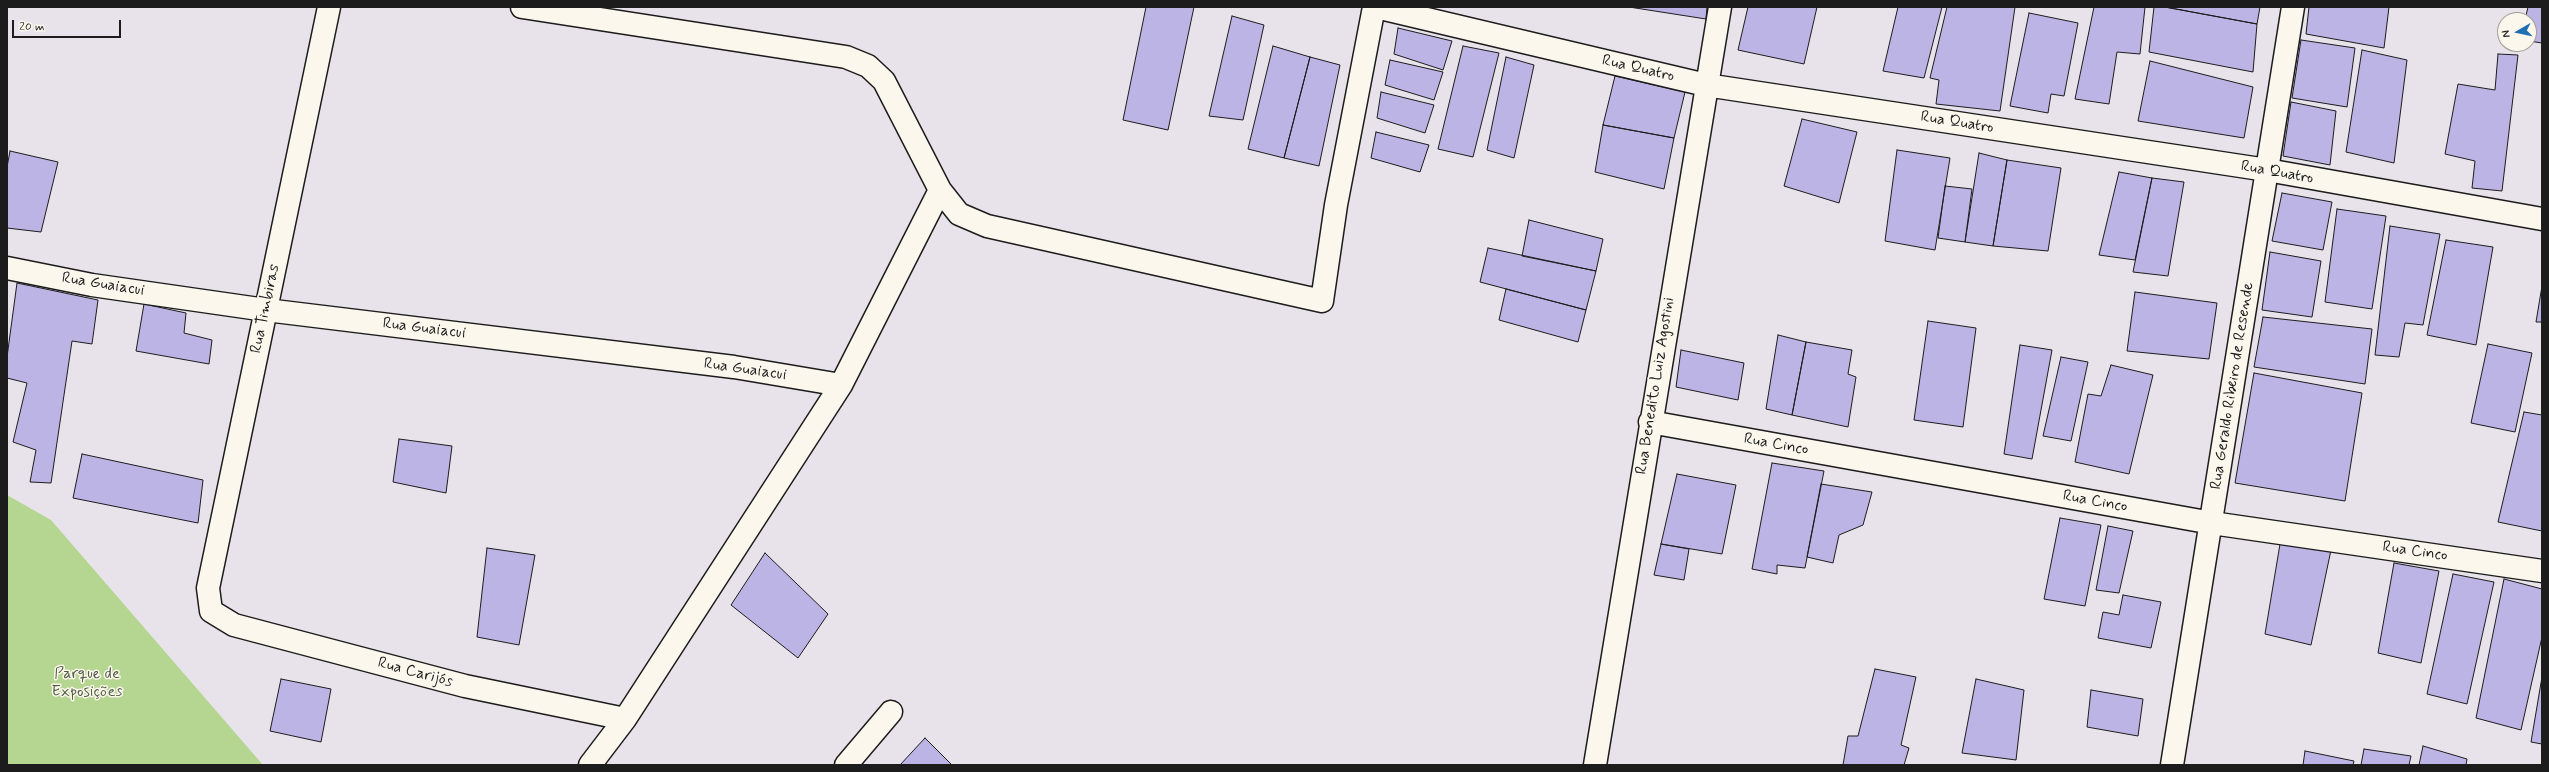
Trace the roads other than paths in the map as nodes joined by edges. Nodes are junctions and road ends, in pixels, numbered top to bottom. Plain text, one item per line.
1 (329, 7) edge
2 (522, 7) edge
3 (1375, 7) edge
4 (1720, 7) edge
5 (2293, 7) edge
6 (1706, 85) junction
7 (2266, 170) junction
8 (940, 190) junction
9 (2542, 219) edge
10 (7, 268) edge
11 (266, 310) junction
12 (841, 385) junction
13 (1650, 422) junction
14 (2212, 523) junction
15 (2542, 571) edge
16 (211, 611) joint
17 (891, 712) dead end
18 (625, 719) junction
19 (590, 765) edge
20 (846, 765) edge
21 (1596, 765) edge
22 (2172, 765) edge

1 - 11 street, Rua Timbiras
2 - 8 street
3 - 6 street, Rua Quatro
3 - 8 street
4 - 6 street, Rua Benedito Luiz Agostini
5 - 7 street, Rua Geraldo Ribeiro de Resende
6 - 7 street, Rua Quatro
6 - 13 street, Rua Benedito Luiz Agostini
7 - 9 street, Rua Quatro
7 - 14 street, Rua Geraldo Ribeiro de Resende
8 - 12 street
10 - 11 street, Rua Guaiacui
11 - 12 street, Rua Guaiacui
11 - 16 street, Rua Timbiras
12 - 18 street
13 - 14 street, Rua Cinco
13 - 21 street, Rua Benedito Luiz Agostini
14 - 15 street, Rua Cinco
14 - 22 street, Rua Geraldo Ribeiro de Resende
16 - 18 street, Rua Carijós
17 - 20 street
18 - 19 street

